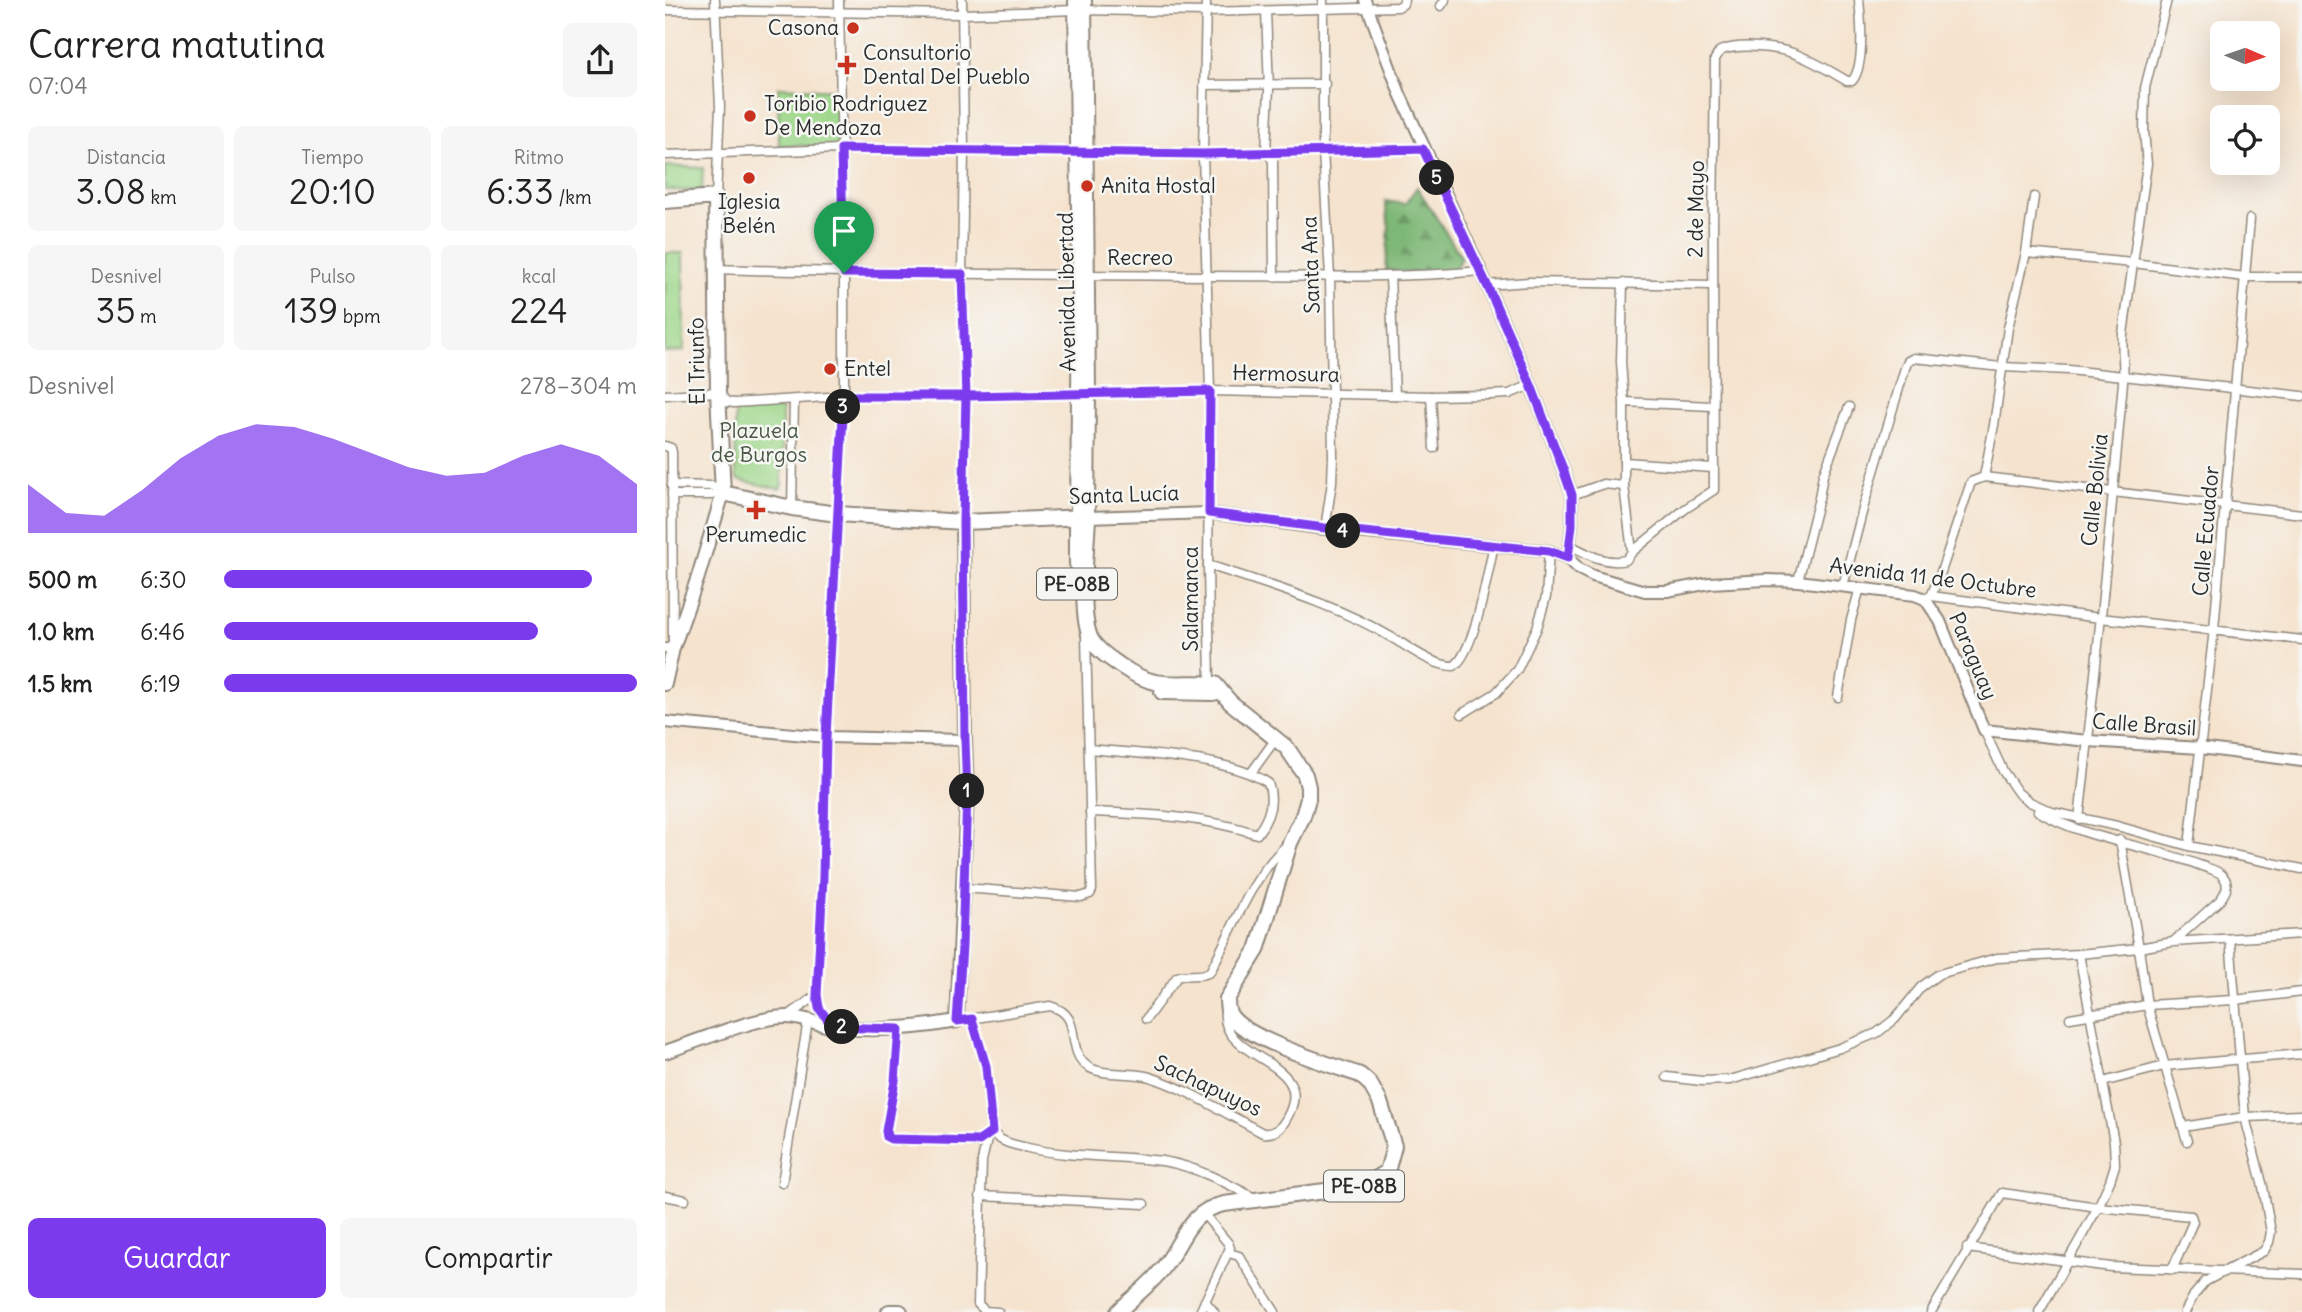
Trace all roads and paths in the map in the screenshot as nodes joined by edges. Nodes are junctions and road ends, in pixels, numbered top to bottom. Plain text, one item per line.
1 (716, 0) edge
2 (839, 0) edge
3 (963, 0) edge
4 (1206, 0) edge
5 (1323, 0) edge
6 (1404, 0) edge
7 (1859, 0) edge
8 (2167, 0) edge
9 (1366, 4) edge
10 (1080, 5) edge
11 (665, 10) edge
12 (1323, 10) junction
13 (715, 11) junction
14 (1266, 11) junction
15 (1206, 12) junction
16 (839, 13) junction
17 (963, 13) junction
18 (1325, 84) junction
19 (1204, 85) junction
20 (1267, 85) junction
21 (841, 149) junction
22 (1423, 149) junction
23 (964, 150) junction
24 (1324, 150) junction
25 (1081, 152) junction
26 (1266, 152) junction
27 (717, 154) junction
28 (1203, 154) junction
29 (665, 155) edge
30 (716, 197) junction
31 (2035, 197) dead end
32 (665, 201) edge
33 (2250, 219) dead end
34 (2026, 253) junction
35 (2133, 263) junction
36 (716, 269) junction
37 (1481, 271) junction
38 (844, 273) junction
39 (962, 274) junction
40 (1084, 276) junction
41 (1207, 276) junction
42 (1390, 276) junction
43 (1273, 277) junction
44 (1330, 277) junction
45 (2245, 277) junction
46 (2302, 277) edge
47 (1623, 282) junction
48 (1487, 285) junction
49 (1713, 285) junction
50 (2002, 367) junction
51 (2124, 376) junction
52 (1531, 385) junction
53 (2236, 390) junction
54 (1210, 391) junction
55 (1332, 392) junction
56 (718, 393) junction
57 (1084, 393) junction
58 (665, 395) edge
59 (1395, 395) junction
60 (844, 396) junction
61 (966, 396) junction
62 (1431, 396) junction
63 (2302, 396) edge
64 (794, 400) junction
65 (1624, 402) junction
66 (1712, 406) junction
67 (1849, 407) dead end
68 (668, 447) edge
69 (1434, 448) dead end
70 (1623, 462) junction
71 (1713, 468) junction
72 (1984, 477) junction
73 (672, 485) junction
74 (1624, 486) junction
75 (2113, 492) junction
76 (723, 493) junction
77 (672, 495) junction
78 (1572, 495) junction
79 (2226, 504) junction
80 (792, 508) junction
81 (1209, 513) junction
82 (838, 514) junction
83 (2302, 514) edge
84 (1083, 517) junction
85 (963, 522) junction
86 (1325, 528) junction
87 (1494, 544) junction
88 (1570, 545) junction
89 (1549, 551) junction
90 (1632, 552) junction
91 (1568, 558) junction
92 (1208, 565) junction
93 (1798, 581) junction
94 (1843, 586) junction
95 (1860, 588) junction
96 (1928, 598) junction
97 (2100, 618) junction
98 (1087, 626) junction
99 (2214, 629) junction
100 (2302, 640) edge
101 (669, 648) edge
102 (1086, 648) junction
103 (665, 684) edge
104 (1214, 689) junction
105 (1838, 698) dead end
106 (1462, 714) dead end
107 (665, 722) edge
108 (1984, 730) junction
109 (826, 737) junction
110 (965, 740) junction
111 (1275, 740) junction
112 (2088, 741) junction
113 (2200, 748) junction
114 (1089, 749) junction
115 (2302, 761) edge
116 (1251, 773) junction
117 (2018, 793) junction
118 (1090, 811) junction
119 (2079, 819) junction
120 (2119, 840) junction
121 (1290, 843) junction
122 (2189, 846) junction
123 (2302, 869) edge
124 (964, 888) junction
125 (2302, 934) edge
126 (2229, 939) junction
127 (2173, 942) junction
128 (2140, 948) junction
129 (2079, 954) junction
130 (2302, 992) edge
131 (817, 995) junction
132 (1227, 999) junction
133 (2234, 1000) junction
134 (2147, 1005) junction
135 (2090, 1016) junction
136 (787, 1017) junction
137 (2070, 1018) dead end
138 (972, 1019) junction
139 (808, 1020) junction
140 (1146, 1020) dead end
141 (957, 1021) junction
142 (833, 1027) junction
143 (899, 1029) junction
144 (665, 1052) edge
145 (2302, 1054) edge
146 (2241, 1059) junction
147 (2164, 1066) junction
148 (1667, 1077) dead end
149 (2103, 1082) junction
150 (2302, 1115) edge
151 (2245, 1117) junction
152 (2183, 1127) junction
153 (992, 1135) junction
154 (2187, 1141) dead end
155 (782, 1182) dead end
156 (665, 1196) edge
157 (980, 1196) junction
158 (685, 1200) dead end
159 (1259, 1200) junction
160 (1144, 1204) dead end
161 (2098, 1207) junction
162 (1202, 1212) junction
163 (1967, 1248) junction
164 (1229, 1252) junction
165 (2067, 1261) junction
166 (2172, 1270) junction
167 (2224, 1272) junction
168 (2302, 1274) edge
169 (1205, 1301) junction
170 (889, 1312) edge
171 (900, 1312) edge
172 (998, 1312) edge
173 (1118, 1312) edge
174 (1200, 1312) edge
175 (1214, 1312) edge
176 (1275, 1312) edge
177 (1931, 1312) edge
178 (2039, 1312) edge
179 (2185, 1312) edge

1 - 13 street, El Triunfo
2 - 16 street
3 - 17 street
4 - 15 street, Salamanca
5 - 12 street, Santa Ana
6 - 9 street
7 - 49 street, 2 de Mayo
8 - 35 street, Calle Bolivia
9 - 12 street
9 - 22 street
10 - 15 street
10 - 17 street
10 - 25 main road, Avenida Libertad
11 - 13 street
12 - 14 street
12 - 18 street, Santa Ana
13 - 16 street
13 - 27 street, El Triunfo
14 - 15 street
14 - 20 street
15 - 19 street, Salamanca
16 - 17 street
16 - 21 street
17 - 23 street
18 - 20 street
18 - 24 street, Santa Ana
19 - 20 street
19 - 28 street, Salamanca
20 - 26 street
21 - 23 street
21 - 27 street
21 - 38 street
22 - 24 street
22 - 37 street
23 - 25 street
23 - 39 street
24 - 26 street
24 - 44 street, Santa Ana
25 - 28 street
25 - 40 main road, Avenida Libertad
26 - 28 street
26 - 43 street
27 - 29 street
27 - 30 street, El Triunfo
28 - 41 street, Salamanca
30 - 32 highway
30 - 36 highway, El Triunfo
31 - 34 street
33 - 45 street, Calle Ecuador
34 - 35 street
34 - 50 street
35 - 45 street
35 - 51 street, Calle Bolivia
36 - 38 street, Recreo
36 - 56 highway, El Triunfo
37 - 42 street, Recreo
37 - 48 street
38 - 39 street, Recreo
38 - 60 street
39 - 40 street, Recreo
39 - 61 street
40 - 41 street, Recreo
40 - 57 main road, Avenida Libertad
41 - 43 street, Recreo
41 - 54 street, Salamanca
42 - 44 street, Recreo
42 - 59 street
43 - 44 street, Recreo
44 - 55 street, Santa Ana
45 - 46 street
45 - 53 street, Calle Ecuador
47 - 48 street
47 - 49 street
47 - 65 street
48 - 52 street
49 - 66 street, 2 de Mayo
50 - 51 street
50 - 72 street
50 - 94 street
51 - 53 street
51 - 75 street, Calle Bolivia
52 - 62 street, Hermosura
52 - 78 street
53 - 63 street
53 - 79 street, Calle Ecuador
54 - 55 street, Hermosura
54 - 57 street, Hermosura
54 - 81 street, Salamanca
55 - 59 street, Hermosura
55 - 86 street, Santa Ana
56 - 58 street, Hermosura
56 - 64 street, Hermosura
56 - 76 highway, El Triunfo
57 - 61 street, Hermosura
57 - 84 main road, Avenida Libertad
59 - 62 street, Hermosura
60 - 61 street, Hermosura
60 - 64 street, Hermosura
60 - 82 street
61 - 85 street
62 - 69 street
64 - 80 street
65 - 66 street
65 - 70 street
66 - 71 street, 2 de Mayo
67 - 93 street
68 - 73 street
70 - 71 street
70 - 74 street
71 - 90 street, 2 de Mayo
72 - 75 street
72 - 96 street
73 - 76 street, Santa Lucía
73 - 77 street
74 - 78 street
74 - 90 street
75 - 79 street
75 - 97 street, Calle Bolivia
76 - 77 street, Santa Lucía
76 - 80 highway, Santa Lucía
76 - 101 main road, El Triunfo
77 - 101 street
78 - 88 street
79 - 83 street
79 - 99 street, Calle Ecuador
80 - 82 highway, Santa Lucía
81 - 84 street, Santa Lucía
81 - 86 street, Santa Lucía
81 - 92 street, Salamanca
82 - 85 highway, Santa Lucía
82 - 109 street
84 - 85 highway, Santa Lucía
84 - 98 highway, Avenida Libertad / PE-08B
84 - 102 highway, Avenida Libertad / PE-08B
85 - 110 main road
86 - 87 street, Santa Lucía
87 - 89 street, Santa Lucía
87 - 92 street
88 - 90 street
88 - 91 street
89 - 91 street, Santa Lucía
89 - 106 street
91 - 93 street, Avenida 11 de Octubre
92 - 104 street, Salamanca
93 - 94 street, Avenida 11 de Octubre
94 - 95 street, Avenida 11 de Octubre
95 - 96 street, Avenida 11 de Octubre
95 - 105 street
96 - 97 street, Avenida 11 de Octubre
96 - 108 street, Paraguay
97 - 99 street, Avenida 11 de Octubre
97 - 112 street, Calle Bolivia
98 - 102 street, Avenida Libertad
98 - 104 highway, PE-08B
99 - 100 street, Avenida 11 de Octubre
99 - 113 street, Calle Ecuador
101 - 103 main road, El Triunfo
102 - 104 highway
102 - 114 street
104 - 111 highway
107 - 109 street
108 - 112 street, Calle Brasil
108 - 117 street
109 - 110 street
109 - 131 street
110 - 124 main road
111 - 116 street
111 - 121 highway
112 - 113 street, Calle Brasil
112 - 119 street, Calle Bolivia
113 - 115 street, Calle Brasil
113 - 122 street, Calle Ecuador
114 - 116 street
114 - 118 street
116 - 118 street
117 - 119 street
117 - 120 street
118 - 124 street
119 - 122 street
120 - 127 street
120 - 128 street
121 - 132 highway
121 - 140 street
122 - 123 street
124 - 141 main road
125 - 126 street
126 - 127 street
126 - 133 street
127 - 128 street
128 - 129 street
128 - 134 street
129 - 135 street
129 - 148 street
130 - 133 street
131 - 136 street
131 - 142 street
132 - 138 street, Sachapuyos
132 - 159 highway, PE-08B
133 - 134 street
133 - 146 street
134 - 135 street
134 - 147 street
135 - 137 street
135 - 149 street
136 - 139 main road, Sachapuyos
136 - 144 main road, Sachapuyos
138 - 141 street, Sachapuyos
138 - 153 street
139 - 142 main road, Sachapuyos
139 - 155 street
141 - 143 main road, Sachapuyos
142 - 143 main road, Sachapuyos
143 - 153 street
145 - 146 street
146 - 147 street
146 - 151 street
147 - 149 street
147 - 152 street
149 - 161 street
150 - 151 street
151 - 152 street
151 - 167 street
152 - 154 street
153 - 157 street
153 - 159 street
156 - 158 street
157 - 160 street
157 - 172 street
159 - 162 highway, PE-08B
161 - 163 street
161 - 165 street
161 - 166 street
162 - 164 street
162 - 173 highway
163 - 165 street
163 - 177 street
164 - 169 street
164 - 176 street
165 - 166 street
165 - 178 street
166 - 167 street
167 - 168 street
167 - 179 street
169 - 174 street
169 - 175 street
170 - 171 highway

